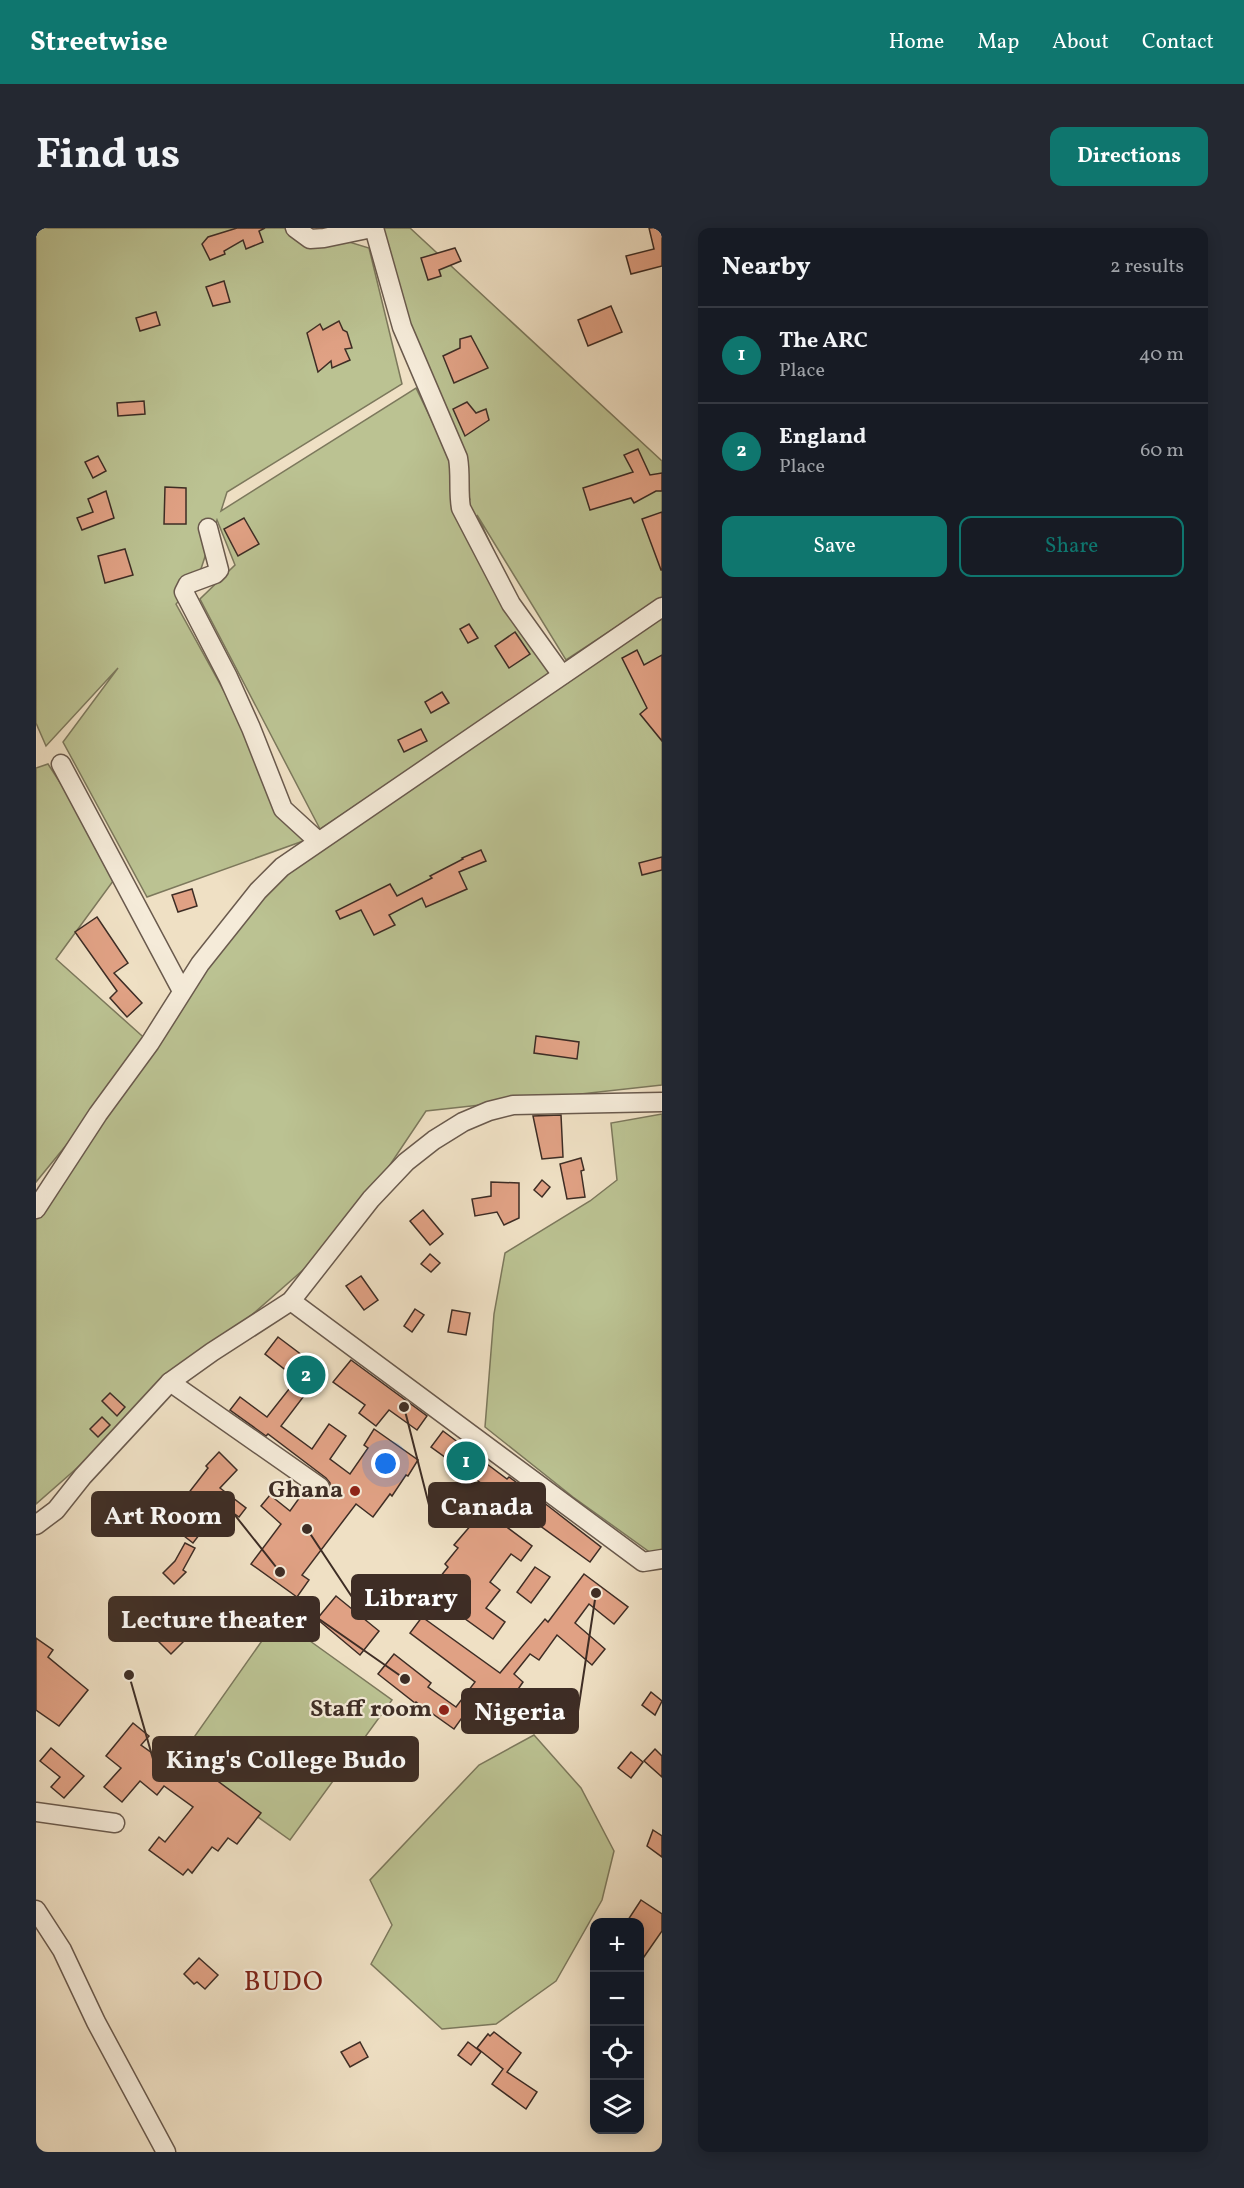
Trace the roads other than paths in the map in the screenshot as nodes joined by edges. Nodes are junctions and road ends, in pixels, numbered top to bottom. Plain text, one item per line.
1 (295, 228) edge
2 (373, 228) edge
3 (208, 528) dead end
4 (662, 607) edge
5 (562, 675) junction
6 (61, 764) dead end
7 (318, 841) junction
8 (182, 992) junction
9 (662, 1102) edge
10 (36, 1209) edge
11 (291, 1301) junction
12 (170, 1382) junction
13 (320, 1487) dead end
14 (36, 1525) edge
15 (662, 1559) edge
16 (36, 1812) edge
17 (115, 1823) dead end
18 (36, 1911) edge
19 (166, 2152) edge

1 - 2 street
2 - 5 street
3 - 7 street
4 - 5 street
5 - 7 street
6 - 8 street
7 - 8 street
8 - 10 street
9 - 11 street
11 - 12 street
11 - 15 street
12 - 13 street
12 - 14 street
16 - 17 street
18 - 19 street

